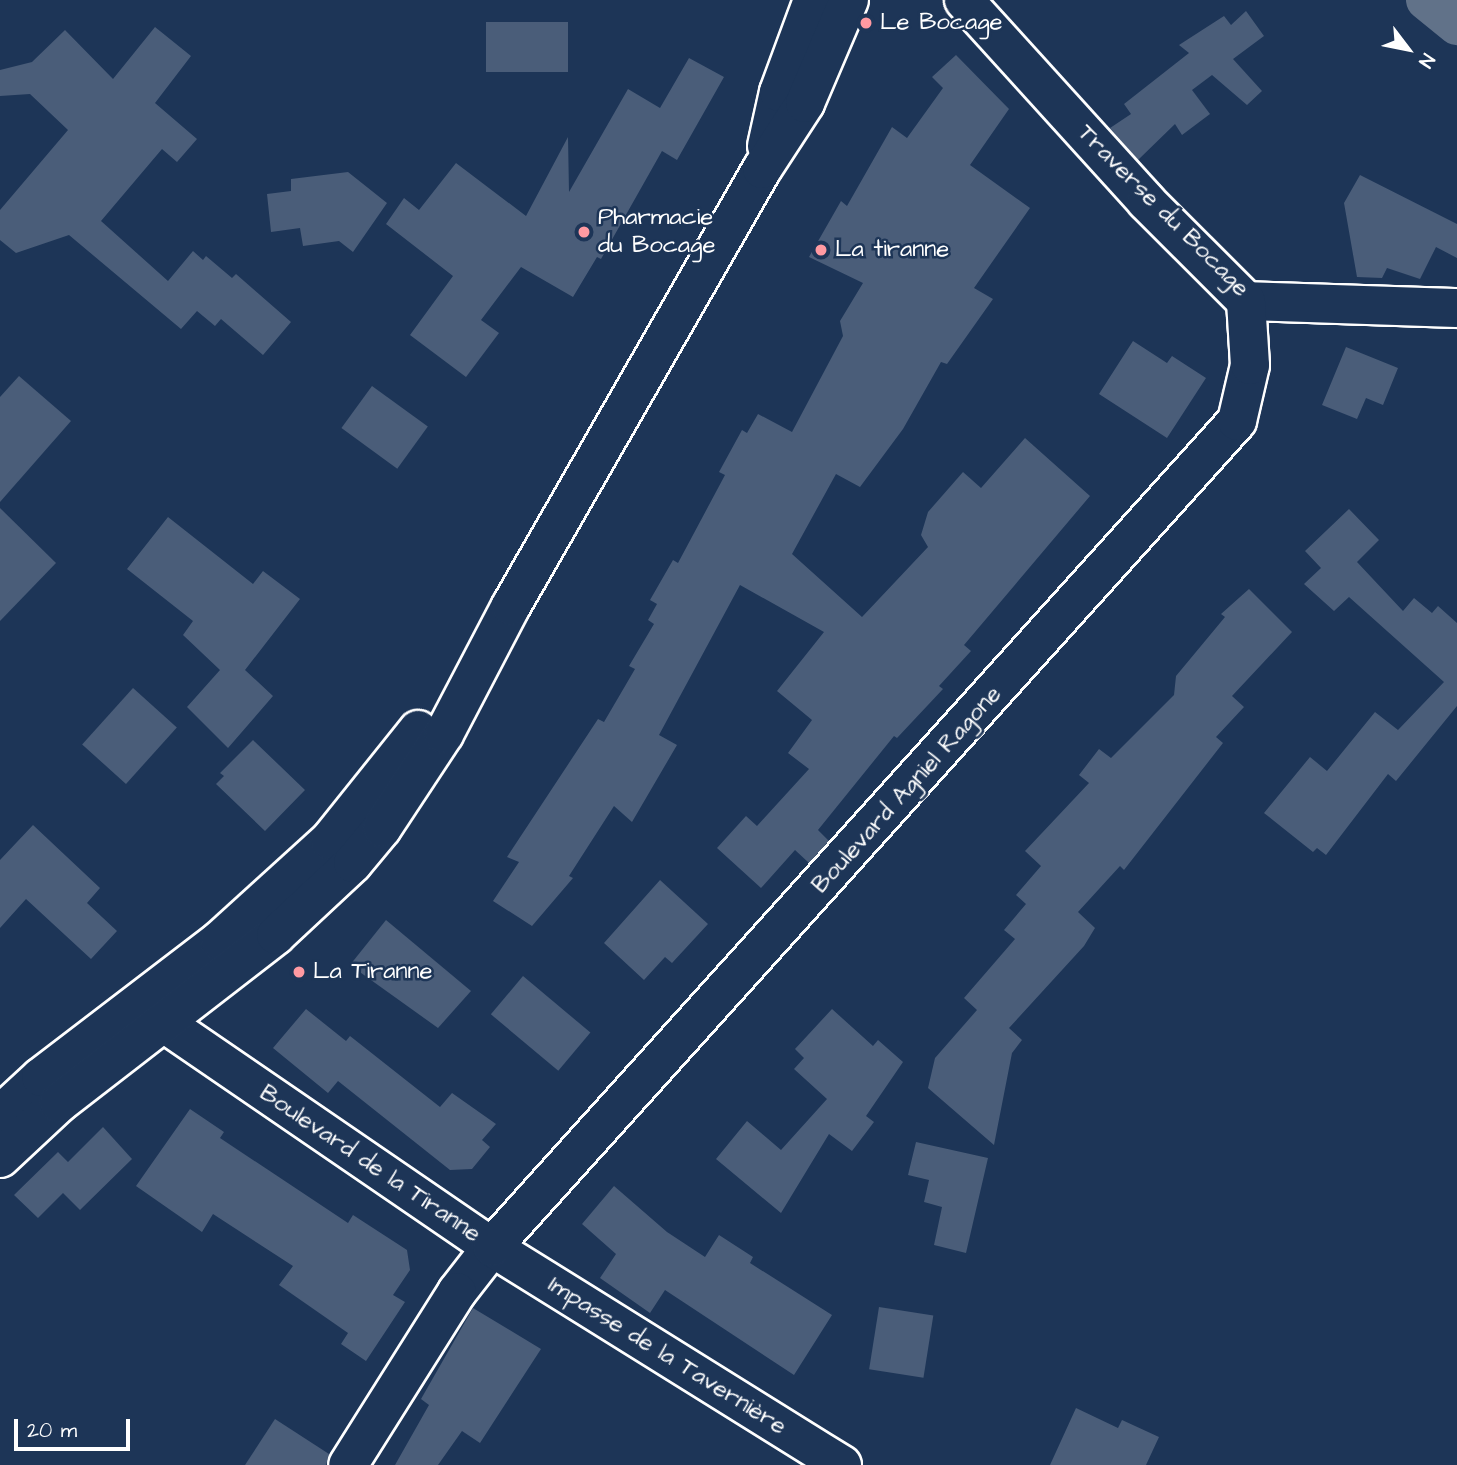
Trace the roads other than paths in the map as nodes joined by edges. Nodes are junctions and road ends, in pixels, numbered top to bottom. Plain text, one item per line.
1 (813, 0) edge
2 (849, 0) edge
3 (964, 0) edge
4 (762, 169) junction
5 (1246, 301) junction
6 (1457, 308) edge
7 (149, 1012) junction
8 (0, 1115) edge
9 (0, 1158) edge
10 (492, 1247) junction
11 (348, 1465) edge
12 (842, 1465) edge

1 - 4 street
2 - 4 street
3 - 5 street, Traverse du Bocage
4 - 7 street
5 - 6 street, Traverse du Bocage
5 - 10 street, Boulevard Agniel Ragone
7 - 8 street
7 - 9 street
7 - 10 street, Boulevard de la Tiranne
10 - 11 street, Boulevard de la Tiranne
10 - 12 street, Impasse de la Tavernière

